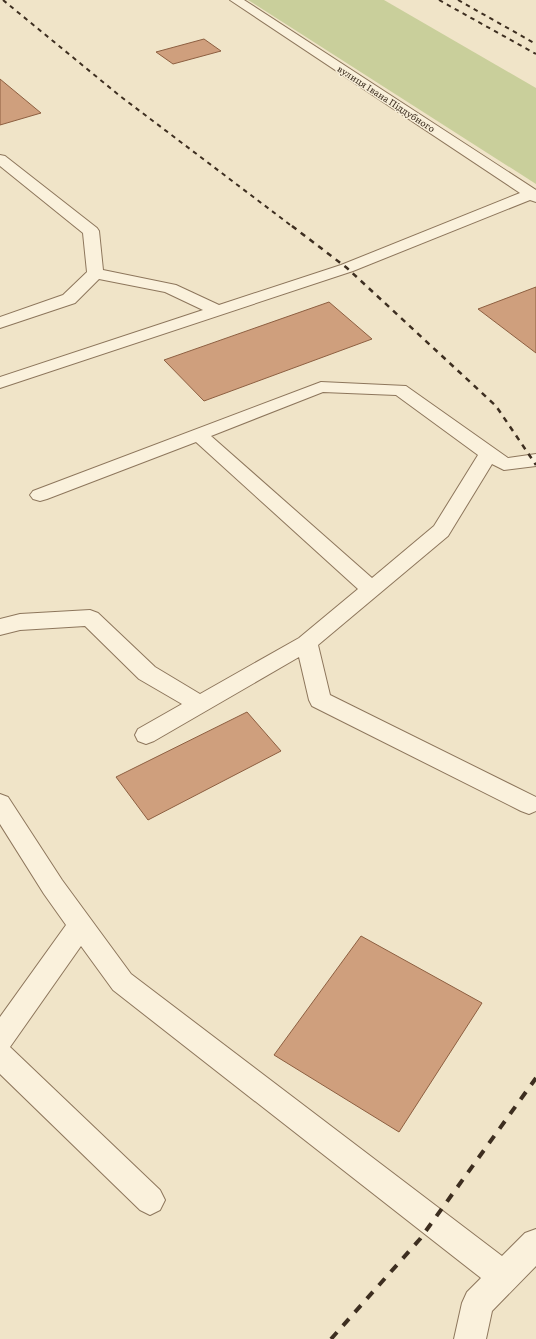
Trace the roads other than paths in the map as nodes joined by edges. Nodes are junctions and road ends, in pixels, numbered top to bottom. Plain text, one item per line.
1 (236, 0) edge
2 (0, 159) edge
3 (534, 196) edge
4 (95, 273) junction
5 (218, 311) junction
6 (0, 323) edge
7 (0, 384) edge
8 (198, 434) junction
9 (489, 453) junction
10 (536, 460) edge
11 (40, 495) dead end
12 (371, 589) junction
13 (0, 627) edge
14 (307, 643) junction
15 (200, 704) junction
16 (146, 735) dead end
17 (0, 804) edge
18 (528, 804) dead end
19 (81, 925) junction
20 (0, 1039) edge
21 (0, 1056) edge
22 (150, 1200) dead end
23 (536, 1244) edge
24 (504, 1277) junction
25 (470, 1339) edge

1 - 3 street, вулиця Івана Піддубного
2 - 4 street
3 - 5 street
4 - 5 street
4 - 6 street
5 - 7 street
8 - 9 street
8 - 11 street
8 - 12 street
9 - 10 street
9 - 12 street
12 - 14 street
13 - 15 street
14 - 15 street
14 - 18 street
15 - 16 street
17 - 19 street
19 - 20 street
19 - 24 street
21 - 22 street
23 - 24 street
24 - 25 street

